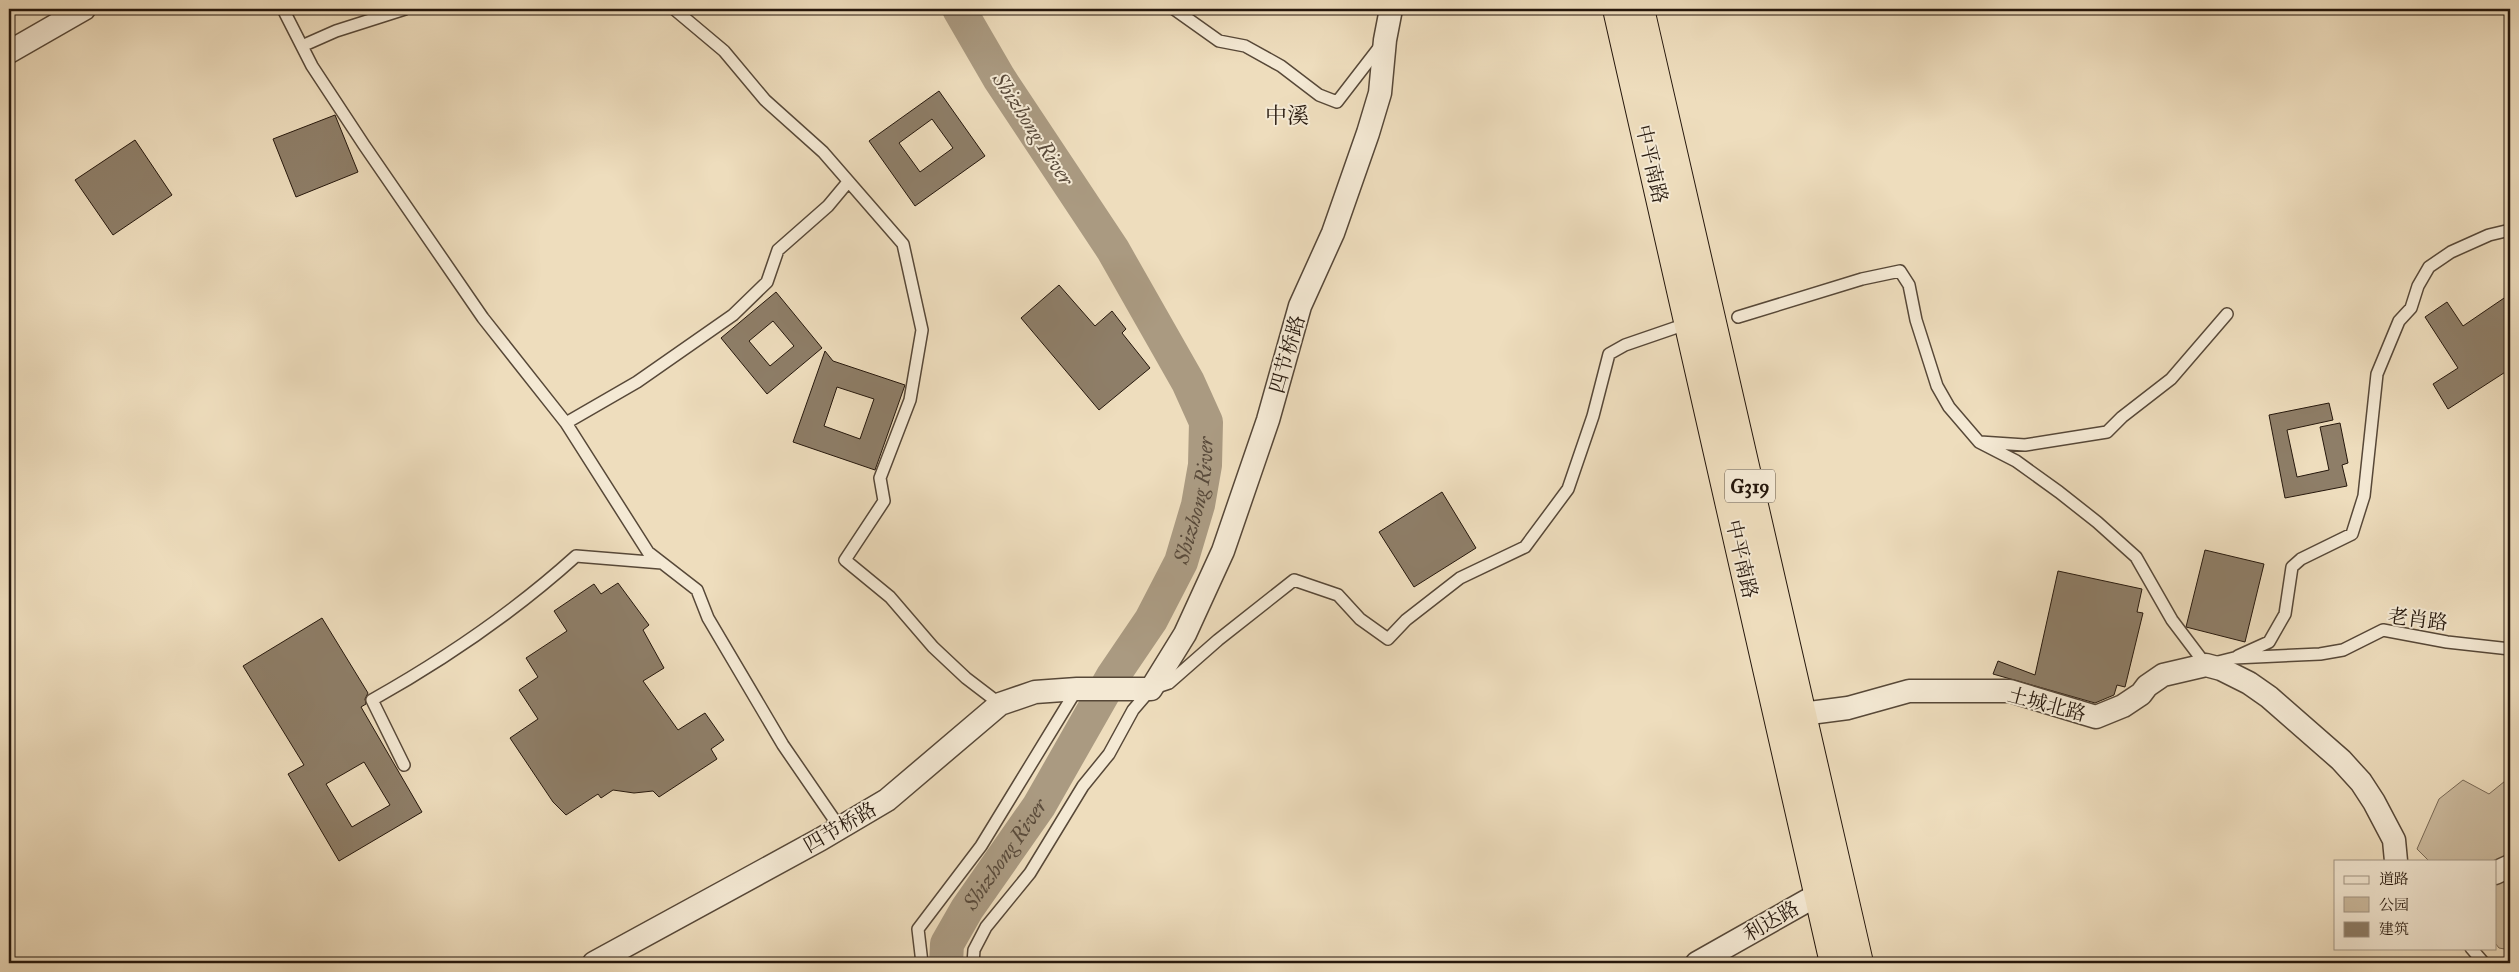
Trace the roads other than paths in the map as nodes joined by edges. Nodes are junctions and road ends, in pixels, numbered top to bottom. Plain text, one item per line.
1 (84, 9) edge
2 (283, 9) edge
3 (405, 9) edge
4 (674, 9) edge
5 (1174, 9) edge
6 (1391, 9) edge
7 (1617, 9) edge
8 (1640, 9) edge
9 (1384, 40) junction
10 (302, 46) junction
11 (9, 52) edge
12 (848, 182) junction
13 (2510, 230) edge
14 (2226, 314) dead end
15 (1738, 317) dead end
16 (1688, 323) junction
17 (566, 423) junction
18 (1979, 442) junction
19 (662, 563) junction
20 (2510, 649) edge
21 (2234, 658) junction
22 (2206, 665) junction
23 (1151, 688) junction
24 (1077, 689) junction
25 (1000, 704) junction
26 (1802, 714) junction
27 (404, 765) dead end
28 (840, 828) junction
29 (2396, 860) edge
30 (2510, 866) edge
31 (2496, 873) edge
32 (1819, 894) junction
33 (2473, 950) edge
34 (594, 963) edge
35 (922, 963) edge
36 (973, 963) edge
37 (1697, 963) edge
38 (1834, 963) edge
39 (1859, 963) edge
40 (2484, 963) edge

1 - 11 street
2 - 10 lane
3 - 10 lane
4 - 12 lane
5 - 9 lane
6 - 9 street, 四节桥路
7 - 16 highway, 中平南路 / G319
8 - 26 highway, G319
9 - 23 street, 四节桥路
10 - 17 lane
12 - 17 lane
12 - 25 lane
13 - 21 lane
14 - 18 lane
15 - 18 lane
16 - 23 lane
16 - 32 highway, 中平南路 / G319
17 - 19 lane
18 - 22 lane
19 - 27 lane
19 - 28 lane
20 - 21 lane, 老肖路
21 - 22 lane, 老肖路
22 - 26 street, 土城北路
22 - 29 street
23 - 24 street, 四节桥路
23 - 36 lane
24 - 25 street, 四节桥路
24 - 35 lane
25 - 28 street, 四节桥路
26 - 39 highway, G319
28 - 34 street, 四节桥路
30 - 31 street
32 - 37 street, 利达路
32 - 38 highway, 中平南路 / G319
33 - 40 lane

